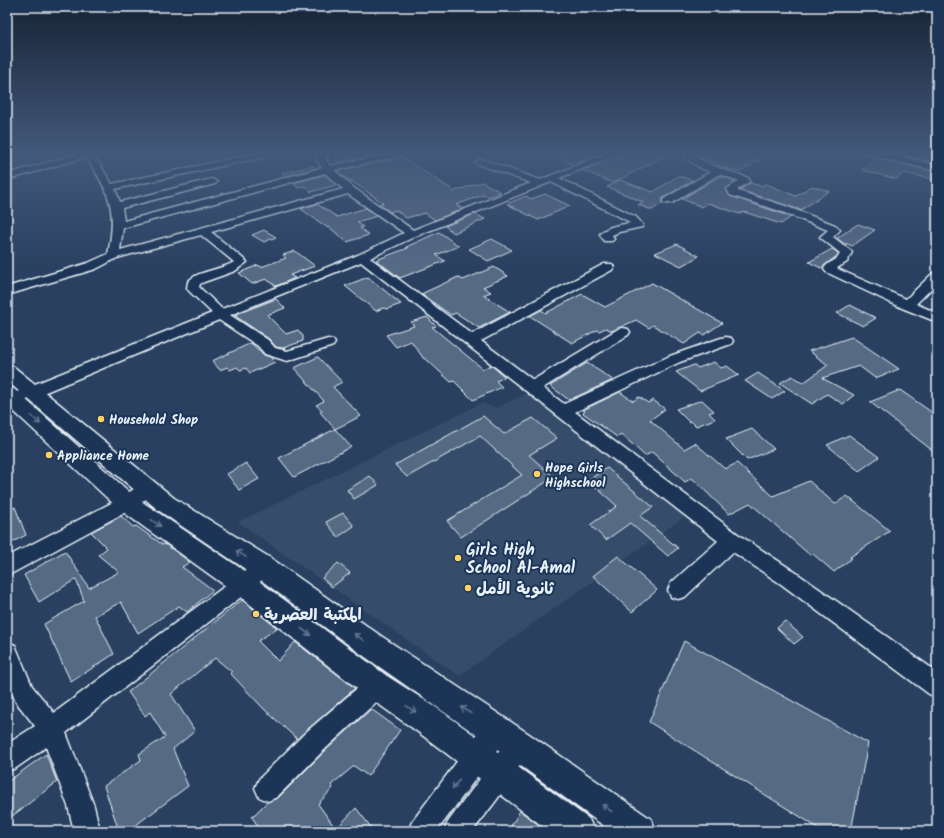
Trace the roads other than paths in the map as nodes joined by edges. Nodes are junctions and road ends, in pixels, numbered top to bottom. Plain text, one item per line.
1 (111, 191) edge
2 (176, 191) edge
3 (249, 191) edge
4 (346, 191) edge
5 (352, 191) edge
6 (520, 191) edge
7 (569, 191) edge
8 (685, 191) edge
9 (733, 191) edge
10 (668, 201) dead end
11 (116, 206) junction
12 (118, 226) junction
13 (203, 230) junction
14 (412, 234) junction
15 (608, 239) dead end
16 (113, 256) junction
17 (362, 257) junction
18 (608, 267) dead end
19 (937, 276) edge
20 (7, 291) edge
21 (907, 305) junction
22 (221, 315) junction
23 (937, 318) edge
24 (623, 332) dead end
25 (470, 341) junction
26 (726, 341) dead end
27 (328, 343) dead end
28 (7, 371) edge
29 (532, 388) junction
30 (14, 397) edge
31 (563, 411) junction
32 (137, 496) junction
33 (732, 541) junction
34 (7, 567) edge
35 (263, 567) junction
36 (243, 584) junction
37 (678, 590) dead end
38 (7, 653) edge
39 (377, 686) junction
40 (937, 686) edge
41 (52, 729) junction
42 (496, 730) junction
43 (518, 745) junction
44 (477, 757) junction
45 (7, 759) edge
46 (500, 774) junction
47 (268, 788) dead end
48 (87, 831) edge
49 (421, 831) edge
50 (457, 831) edge
51 (577, 831) edge
52 (639, 831) edge

1 - 11 street
2 - 11 street
3 - 12 street
4 - 13 street
5 - 14 street
6 - 14 street
7 - 15 street
8 - 10 street
9 - 21 street
11 - 12 street
12 - 16 street
13 - 16 street
13 - 22 street
14 - 17 street
16 - 20 street
17 - 22 street
17 - 25 street
18 - 25 street
19 - 21 street
21 - 23 street
22 - 27 street
22 - 30 street
24 - 29 street
25 - 29 street
26 - 31 street
28 - 30 main road
29 - 31 street
30 - 32 main road
31 - 33 street
32 - 34 street
35 -> 32 main road
32 -> 36 main road
33 - 37 street
33 - 40 street
35 - 36 street
42 -> 35 main road
36 -> 39 main road
36 - 41 street
38 - 41 street
39 -> 44 main road
39 - 47 street
41 - 45 street
41 - 48 street
42 - 43 main road
42 - 44 street
43 - 46 street
52 -> 43 main road
44 - 46 main road
44 -> 49 street
46 - 50 street
46 - 51 main road

